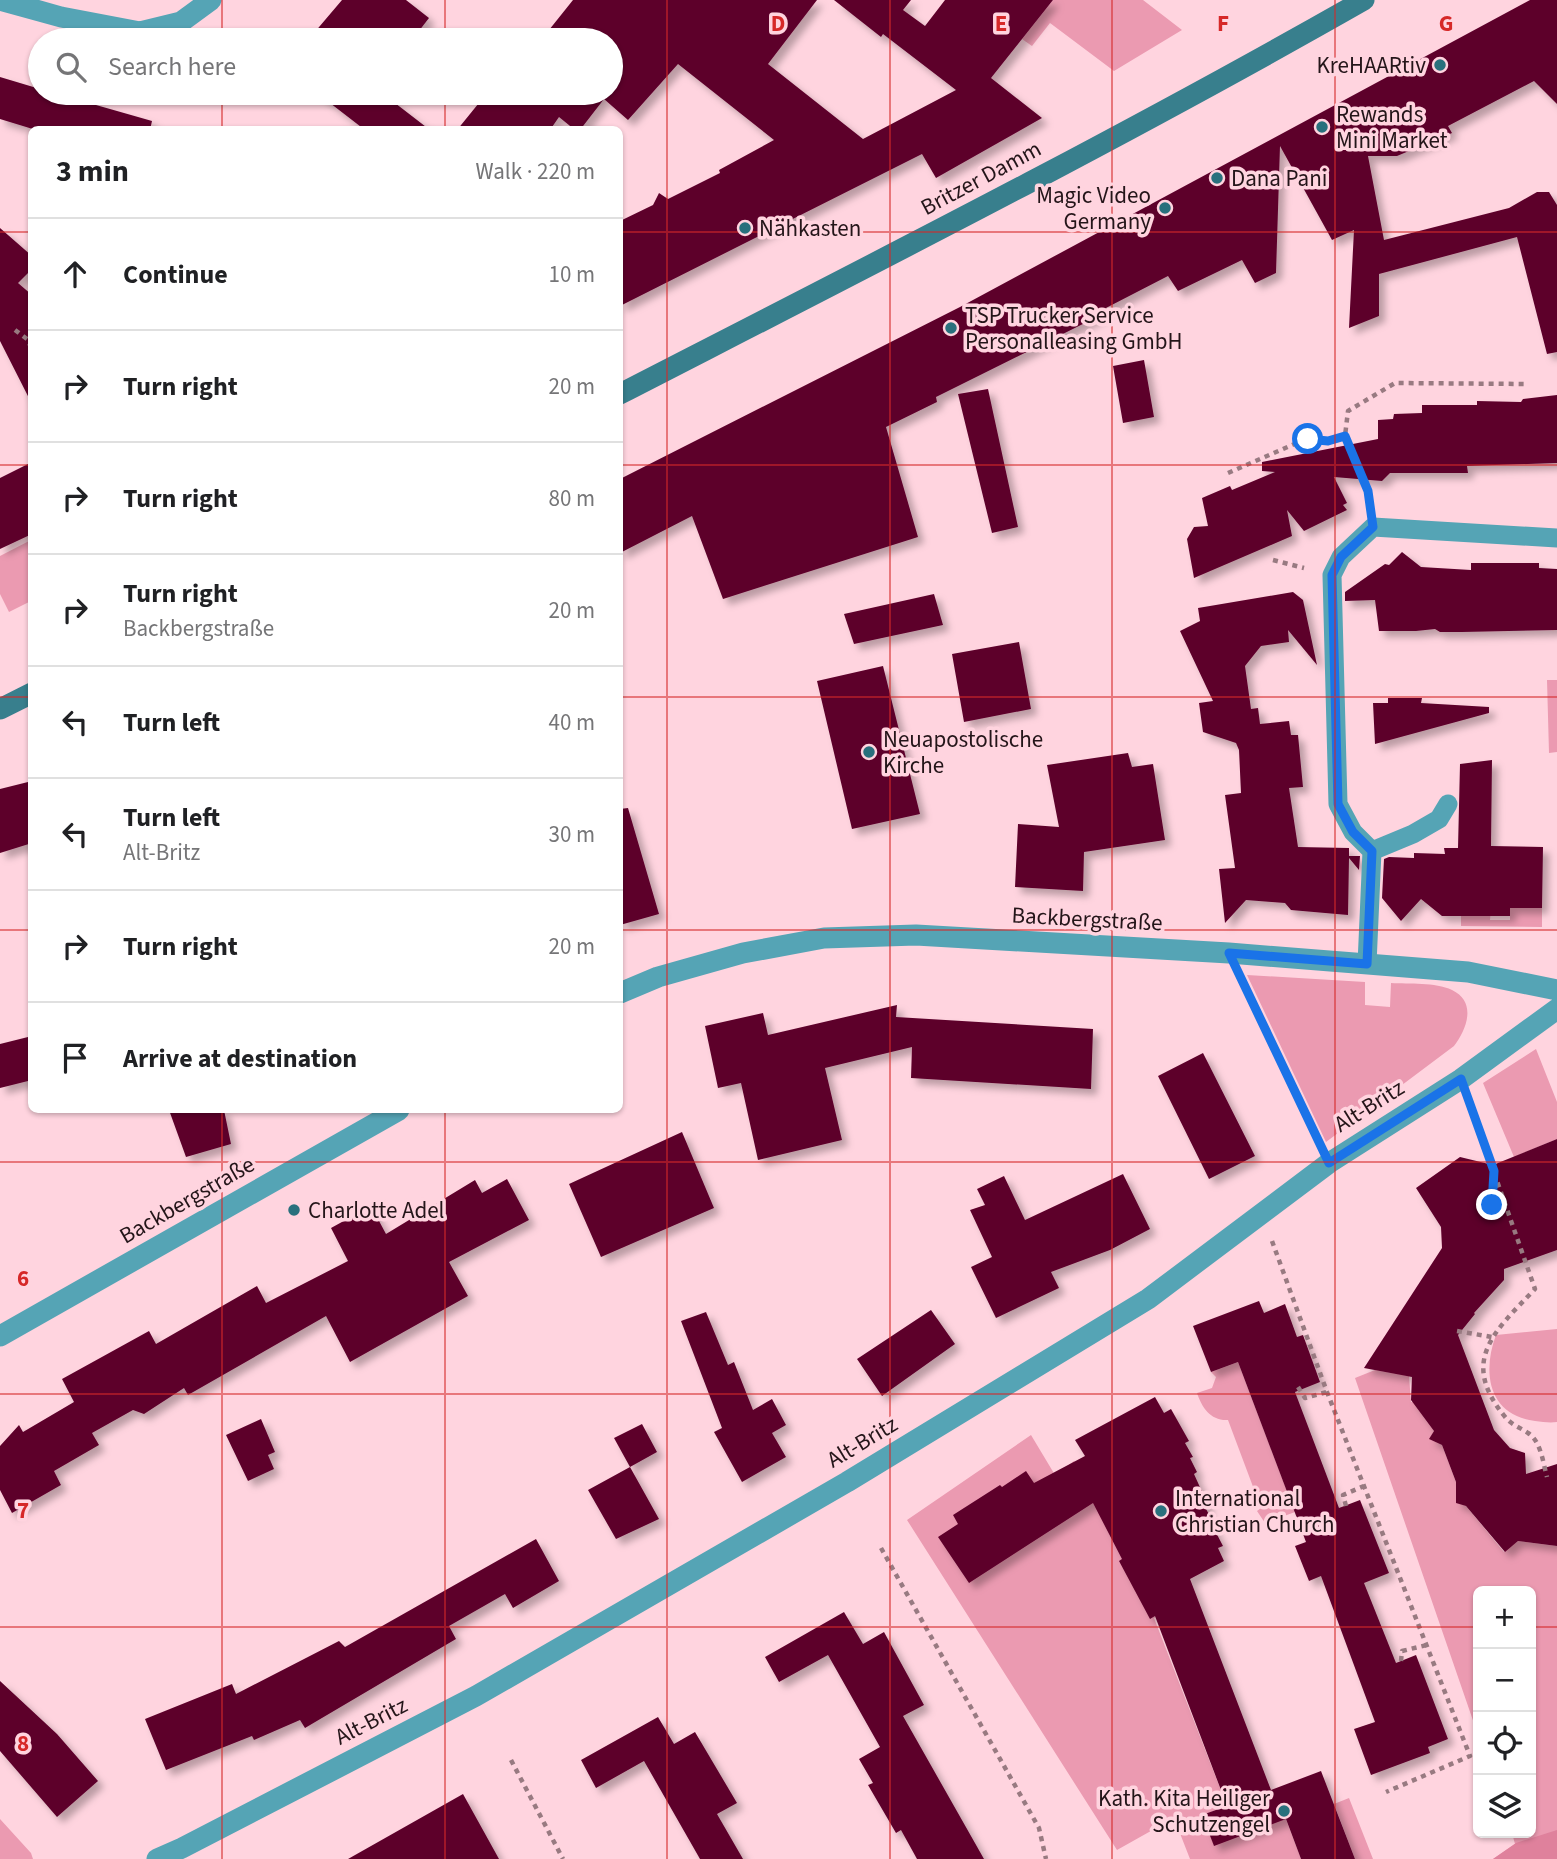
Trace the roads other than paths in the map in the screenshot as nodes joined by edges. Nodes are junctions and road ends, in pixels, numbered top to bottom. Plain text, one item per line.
1 (0, 0) edge
2 (211, 0) edge
3 (1364, 0) edge
4 (119, 28) edge
5 (156, 28) edge
6 (623, 392) edge
7 (1557, 538) edge
8 (28, 695) edge
9 (0, 709) edge
10 (1448, 804) dead end
11 (1372, 851) junction
12 (1367, 964) junction
13 (1557, 990) edge
14 (623, 992) edge
15 (1557, 1009) edge
16 (394, 1113) edge
17 (0, 1336) edge
18 (157, 1859) edge

1 - 4 street
2 - 5 street
3 - 6 main road, Britzer Damm
7 - 11 lane
8 - 9 main road
10 - 11 lane
11 - 12 lane
12 - 13 street, Backbergstraße
12 - 14 street, Backbergstraße
15 - 18 street, Alt-Britz
16 - 17 street, Backbergstraße

